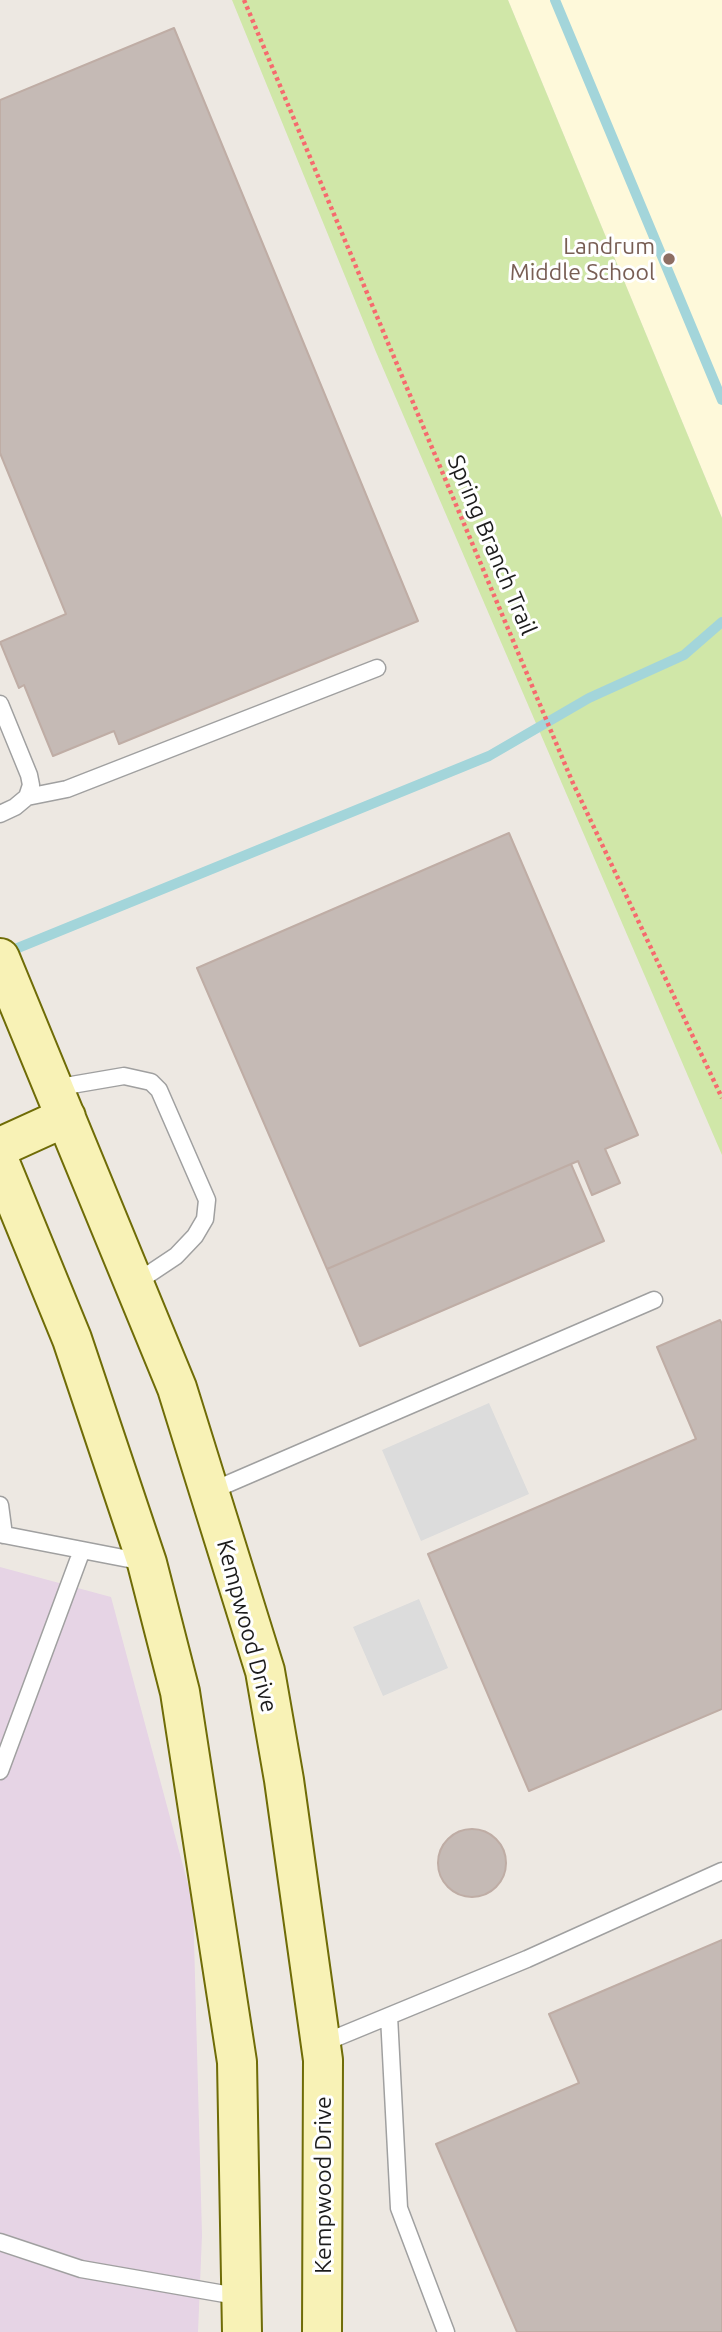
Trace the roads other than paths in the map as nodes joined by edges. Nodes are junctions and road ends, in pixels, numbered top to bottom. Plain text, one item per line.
1 (377, 668) dead end
2 (0, 704) edge
3 (27, 797) junction
4 (0, 814) edge
5 (4, 968) edge
6 (60, 1103) junction
7 (0, 1147) edge
8 (0, 1163) edge
9 (134, 1284) junction
10 (654, 1300) dead end
11 (209, 1492) junction
12 (0, 1505) edge
13 (2, 1534) edge
14 (82, 1550) junction
15 (147, 1563) junction
16 (0, 1771) edge
17 (722, 1871) edge
18 (389, 2016) junction
19 (321, 2044) junction
20 (0, 2242) edge
21 (242, 2314) edge
22 (323, 2332) edge
23 (446, 2332) edge

1 - 3 lane
2 - 3 lane
3 - 4 lane
5 - 6 main road, Kempwood Drive
6 - 7 main road
6 - 9 main road, Kempwood Drive
6 - 9 lane
8 - 15 main road
9 - 11 main road, Kempwood Drive
10 - 11 lane
11 - 19 main road, Kempwood Drive
12 - 13 lane
13 - 14 lane
14 - 15 lane
14 - 16 lane
15 - 21 main road
17 - 18 lane
18 - 19 lane
18 - 23 lane
19 - 22 main road, Kempwood Drive
20 - 21 lane

